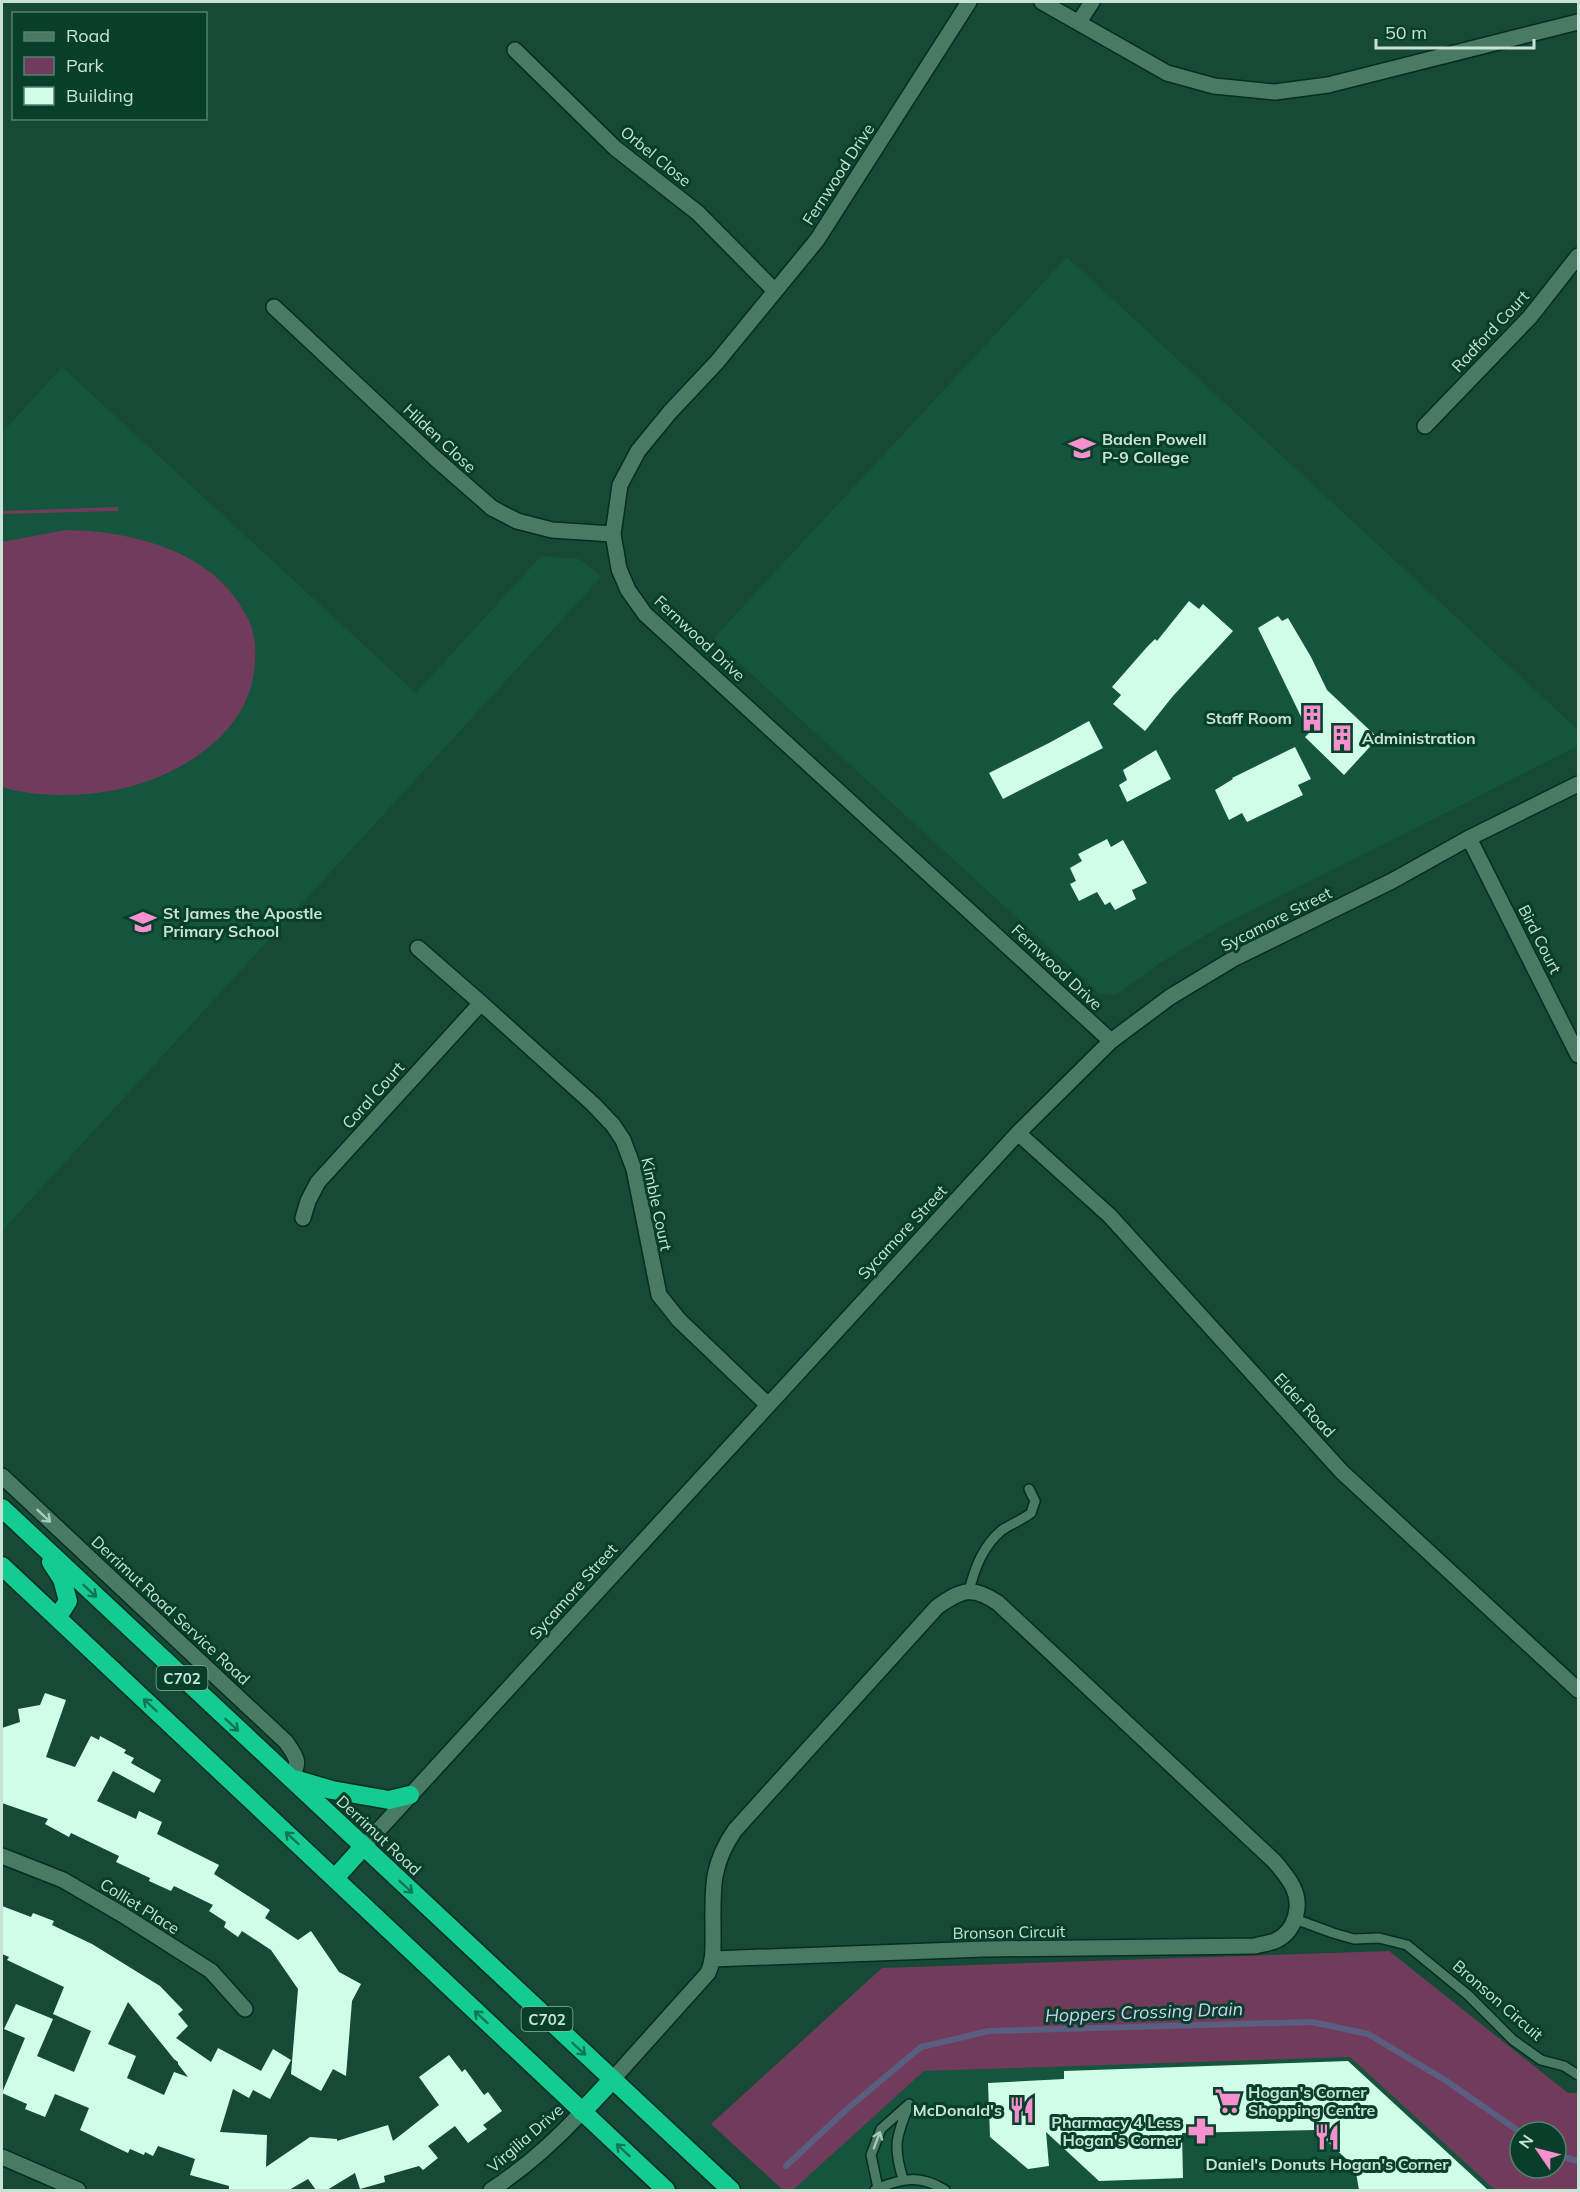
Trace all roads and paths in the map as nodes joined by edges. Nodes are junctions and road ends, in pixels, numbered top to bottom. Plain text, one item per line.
1 (969, 2) edge
2 (1042, 2) edge
3 (1092, 2) edge
4 (1079, 22) junction
5 (1578, 22) edge
6 (515, 50) dead end
7 (1578, 256) edge
8 (776, 291) junction
9 (274, 307) dead end
10 (1425, 426) dead end
11 (613, 534) junction
12 (1578, 784) edge
13 (1469, 838) junction
14 (418, 948) dead end
15 (481, 1003) junction
16 (1111, 1041) junction
17 (1578, 1055) edge
18 (1017, 1133) junction
19 (303, 1218) dead end
20 (768, 1405) junction
21 (2, 1476) edge
22 (1029, 1489) dead end
23 (2, 1508) edge
24 (41, 1545) junction
25 (2, 1566) edge
26 (969, 1591) junction
27 (57, 1618) junction
28 (1578, 1690) edge
29 (290, 1778) junction
30 (410, 1796) junction
31 (363, 1847) junction
32 (2, 1856) edge
33 (335, 1878) junction
34 (1295, 1919) junction
35 (713, 1959) junction
36 (245, 2009) dead end
37 (1578, 2075) edge
38 (612, 2080) junction
39 (582, 2112) junction
40 (2, 2157) edge
41 (903, 2179) junction
42 (877, 2189) edge
43 (78, 2190) edge
44 (491, 2190) edge
45 (666, 2190) edge
46 (730, 2190) edge
47 (945, 2190) edge

1 - 8 street, Fernwood Drive
2 - 4 street
3 - 4 street
4 - 5 street
6 - 8 street, Orbel Close
7 - 10 street, Radford Court
8 - 11 street, Fernwood Drive
9 - 11 street, Hilden Close
11 - 16 street, Fernwood Drive
12 - 13 street, Sycamore Street
13 - 16 street, Sycamore Street
13 - 17 street, Bird Court
14 - 15 street, Kimble Court
15 - 19 street, Coral Court
15 - 20 street, Kimble Court
16 - 18 street, Sycamore Street
18 - 20 street, Sycamore Street
18 - 28 street, Elder Road
20 - 30 street, Sycamore Street
21 -> 29 street, Derrimut Road Service Road
22 - 26 lane
23 - 24 highway, Derrimut Road / C702
24 - 27 highway
24 -> 29 highway, Derrimut Road / C702
25 - 27 highway, C702
26 - 34 street
26 - 35 street
33 -> 27 highway, C702
29 - 30 highway
29 - 31 highway, Derrimut Road / C702
30 - 31 street, Sycamore Street
31 - 33 highway
31 -> 38 highway, Derrimut Road / C702
32 - 36 street, Colliet Place
39 -> 33 highway, C702
34 - 35 street, Bronson Circuit
34 - 37 lane, Bronson Circuit
35 - 38 street
38 - 39 highway
38 - 46 highway, Derrimut Road / C702
39 - 44 street, Virgilia Drive
45 -> 39 highway, C702
40 - 43 street
41 - 42 lane
42 -> 41 lane
41 - 47 lane

